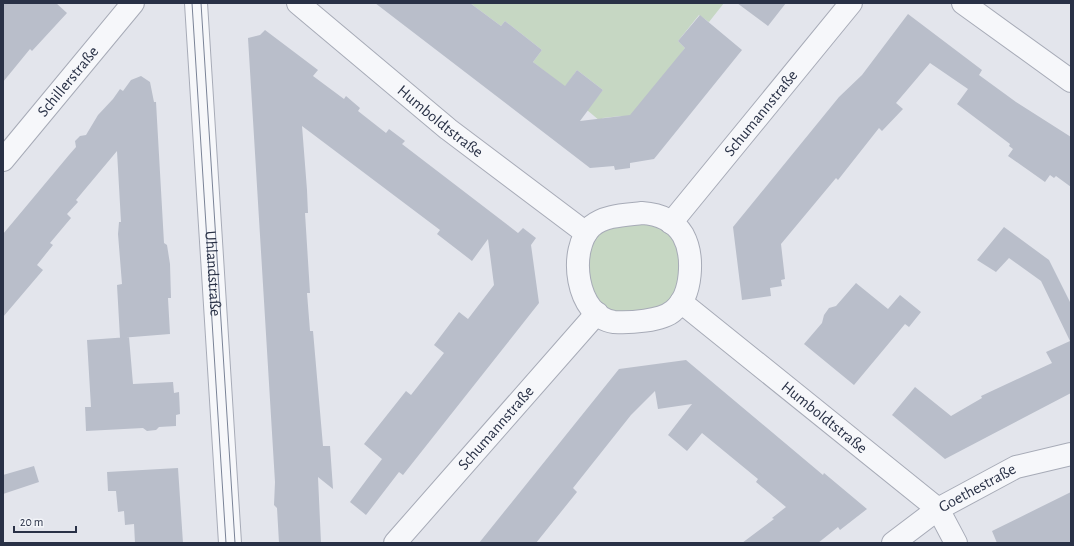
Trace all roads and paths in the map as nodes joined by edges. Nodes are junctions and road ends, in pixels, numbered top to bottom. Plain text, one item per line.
1 (133, 3) edge
2 (196, 3) edge
3 (298, 3) edge
4 (851, 3) edge
5 (963, 3) edge
6 (1071, 81) edge
7 (3, 160) edge
8 (671, 223) junction
9 (586, 233) junction
10 (681, 302) junction
11 (597, 314) junction
12 (1071, 454) edge
13 (938, 509) junction
14 (230, 543) edge
15 (395, 543) edge
16 (893, 543) edge
17 (956, 543) edge

1 - 7 street, Schillerstraße
2 - 14 street, Uhlandstraße
3 - 9 street, Humboldtstraße
4 - 8 street, Schumannstraße
5 - 6 street
8 - 9 street
8 - 10 street
9 - 11 street
10 - 11 street
10 - 13 street, Humboldtstraße
11 - 15 street, Schumannstraße
12 - 13 street, Goethestraße
13 - 16 street, Goethestraße
13 - 17 street, Humboldtstraße

